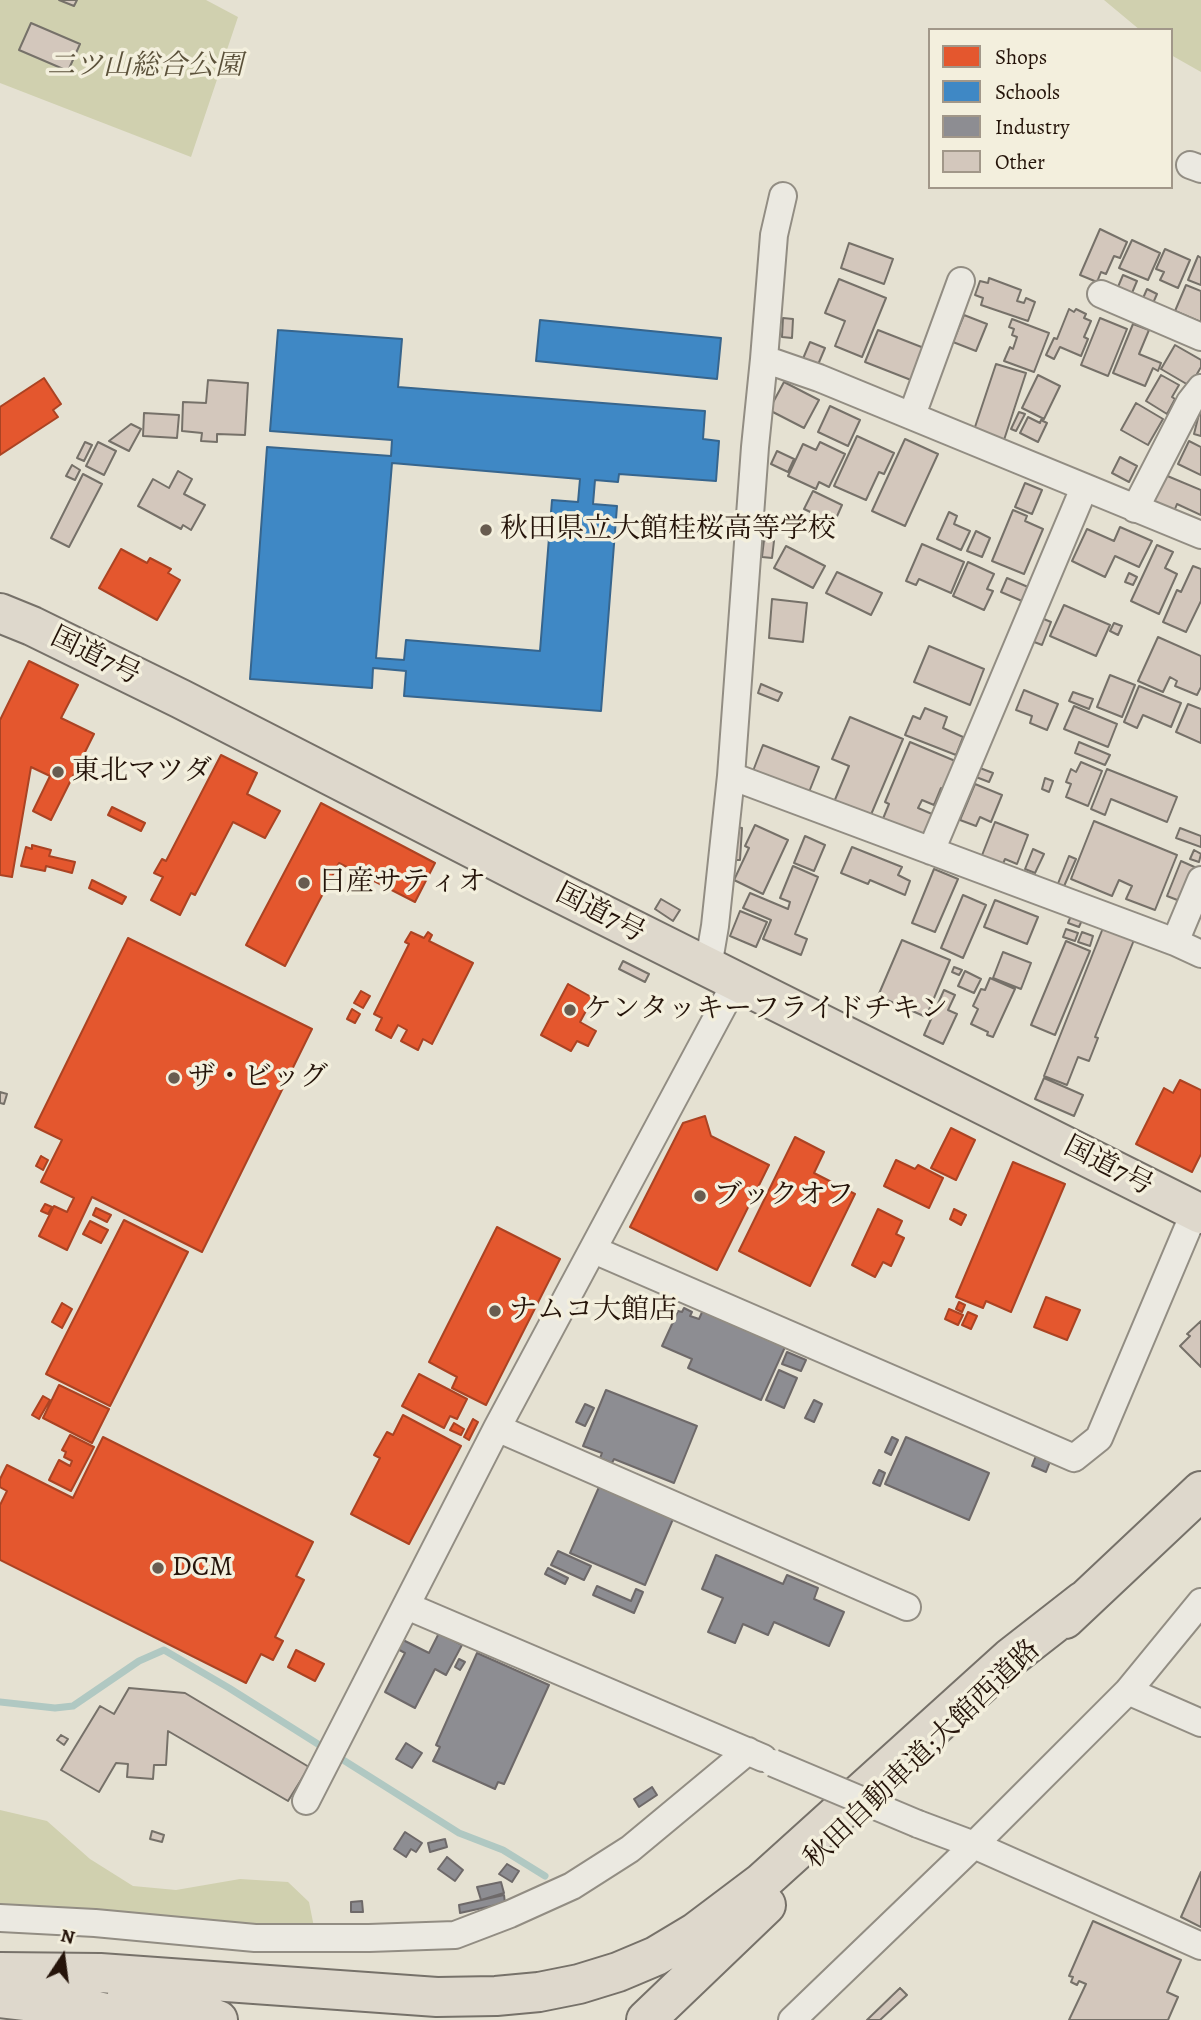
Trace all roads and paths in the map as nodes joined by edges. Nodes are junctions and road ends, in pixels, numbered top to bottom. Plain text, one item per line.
1 (783, 195) dead end
2 (961, 281) dead end
3 (1101, 294) dead end
4 (1201, 337) edge
5 (764, 359) junction
6 (1201, 388) edge
7 (912, 415) junction
8 (1084, 488) junction
9 (1135, 509) junction
10 (1201, 535) edge
11 (0, 613) edge
12 (731, 776) junction
13 (931, 851) junction
14 (1201, 880) edge
15 (1175, 942) junction
16 (1201, 954) edge
17 (722, 975) junction
18 (1198, 1213) edge
19 (594, 1250) junction
20 (498, 1428) junction
21 (1201, 1491) edge
22 (1083, 1601) junction
23 (1201, 1602) edge
24 (407, 1606) junction
25 (907, 1607) dead end
26 (1128, 1691) junction
27 (1201, 1723) edge
28 (748, 1751) junction
29 (306, 1801) dead end
30 (974, 1845) junction
31 (0, 1918) edge
32 (1201, 1946) edge
33 (0, 1973) edge
34 (0, 1998) edge
35 (0, 2015) edge
36 (651, 2016) edge
37 (18, 2020) edge
38 (141, 2020) edge
39 (218, 2020) edge
40 (792, 2020) edge

1 - 5 street
2 - 7 street
3 - 4 street
5 - 7 street
5 - 12 street
6 - 9 street
7 - 8 street
8 - 9 street
8 - 13 street
9 - 10 street
11 - 17 highway, 国道7号
12 - 13 street
12 - 17 street
13 - 15 street
14 - 15 street
15 - 16 street
17 - 18 highway, 国道7号
17 - 19 street
18 - 19 street
19 - 20 street
20 - 24 street
20 - 25 street
21 - 22 highway, 秋田自動車道;大館西道路
22 - 33 highway
22 - 36 highway, 秋田自動車道;大館西道路
23 - 26 street
24 - 28 street
24 - 29 street
26 - 27 street
26 - 30 street
28 - 30 street, bridge
28 - 31 street
30 - 32 street
30 - 40 street
33 - 39 highway
34 - 38 highway
35 - 37 highway

